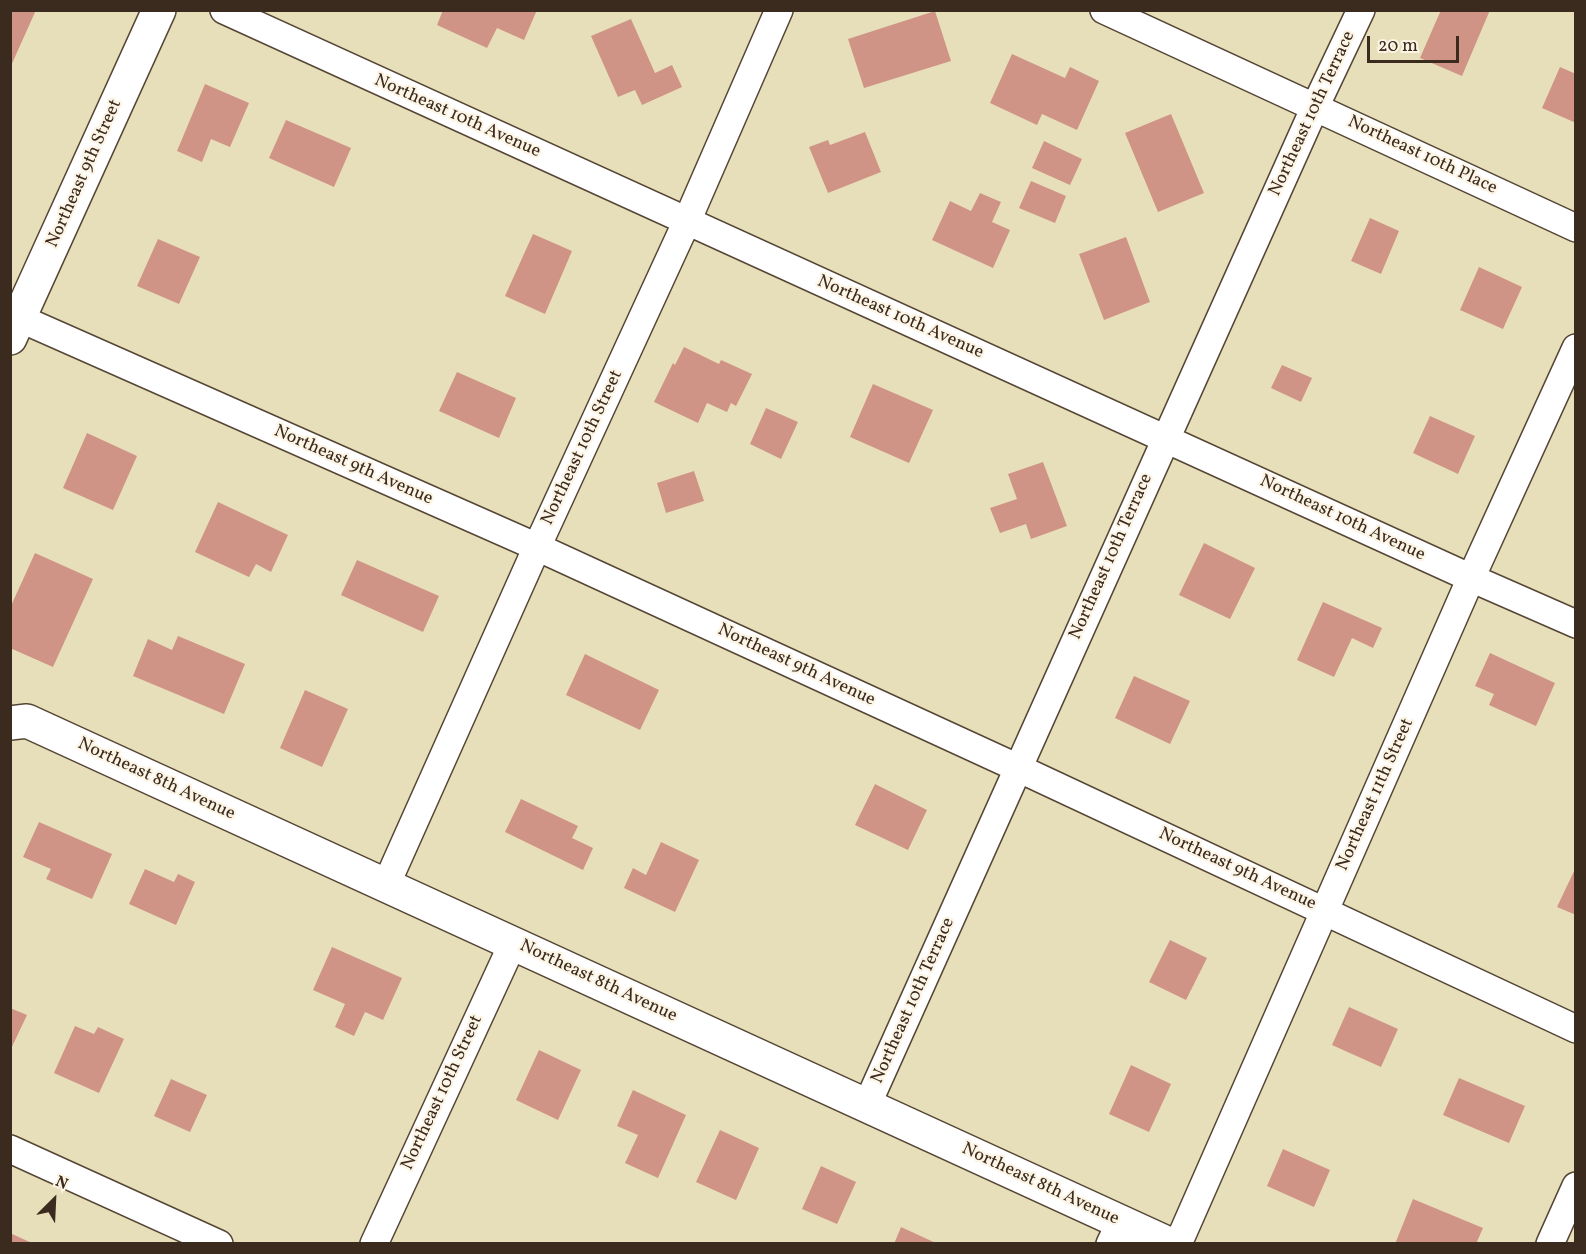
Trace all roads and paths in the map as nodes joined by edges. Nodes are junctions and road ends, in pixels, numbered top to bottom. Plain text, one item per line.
1 (159, 10) edge
2 (224, 10) edge
3 (779, 10) edge
4 (1104, 10) edge
5 (1361, 10) edge
6 (1315, 107) junction
7 (687, 221) junction
8 (1575, 228) edge
9 (14, 323) edge
10 (1575, 348) edge
11 (1166, 439) junction
12 (537, 547) junction
13 (1471, 578) junction
14 (1575, 624) edge
15 (16, 715) edge
16 (1018, 768) junction
17 (386, 885) junction
18 (1324, 911) junction
19 (513, 943) junction
20 (1575, 1029) edge
21 (867, 1105) junction
22 (10, 1149) edge
23 (1575, 1186) edge
24 (1116, 1232) edge
25 (219, 1244) edge
26 (374, 1244) edge
27 (1169, 1244) edge
28 (1178, 1244) edge
29 (1550, 1244) edge

1 - 9 street, Northeast 9th Street
2 - 7 street, Northeast 10th Avenue
3 - 7 street, Northeast 10th Street
4 - 6 street, Northeast 10th Place
5 - 6 street, Northeast 10th Terrace
6 - 8 street, Northeast 10th Place
6 - 11 street, Northeast 10th Terrace
7 - 11 street, Northeast 10th Avenue
7 - 12 street, Northeast 10th Street
9 - 12 street, Northeast 9th Avenue
10 - 13 street, Northeast 11th Street
11 - 13 street, Northeast 10th Avenue
11 - 16 street, Northeast 10th Terrace
12 - 16 street, Northeast 9th Avenue
12 - 17 street, Northeast 10th Street
13 - 14 street, Northeast 10th Avenue
13 - 18 street, Northeast 11th Street
15 - 17 street, Northeast 8th Avenue
16 - 18 street, Northeast 9th Avenue
16 - 21 street, Northeast 10th Terrace
17 - 19 street, Northeast 8th Avenue
18 - 20 street, Northeast 9th Avenue
18 - 28 street, Northeast 11th Street
19 - 21 street, Northeast 8th Avenue
19 - 26 street, Northeast 10th Street
21 - 24 street, Northeast 8th Avenue
22 - 25 street
23 - 29 street
24 - 27 street, Northeast 8th Avenue

